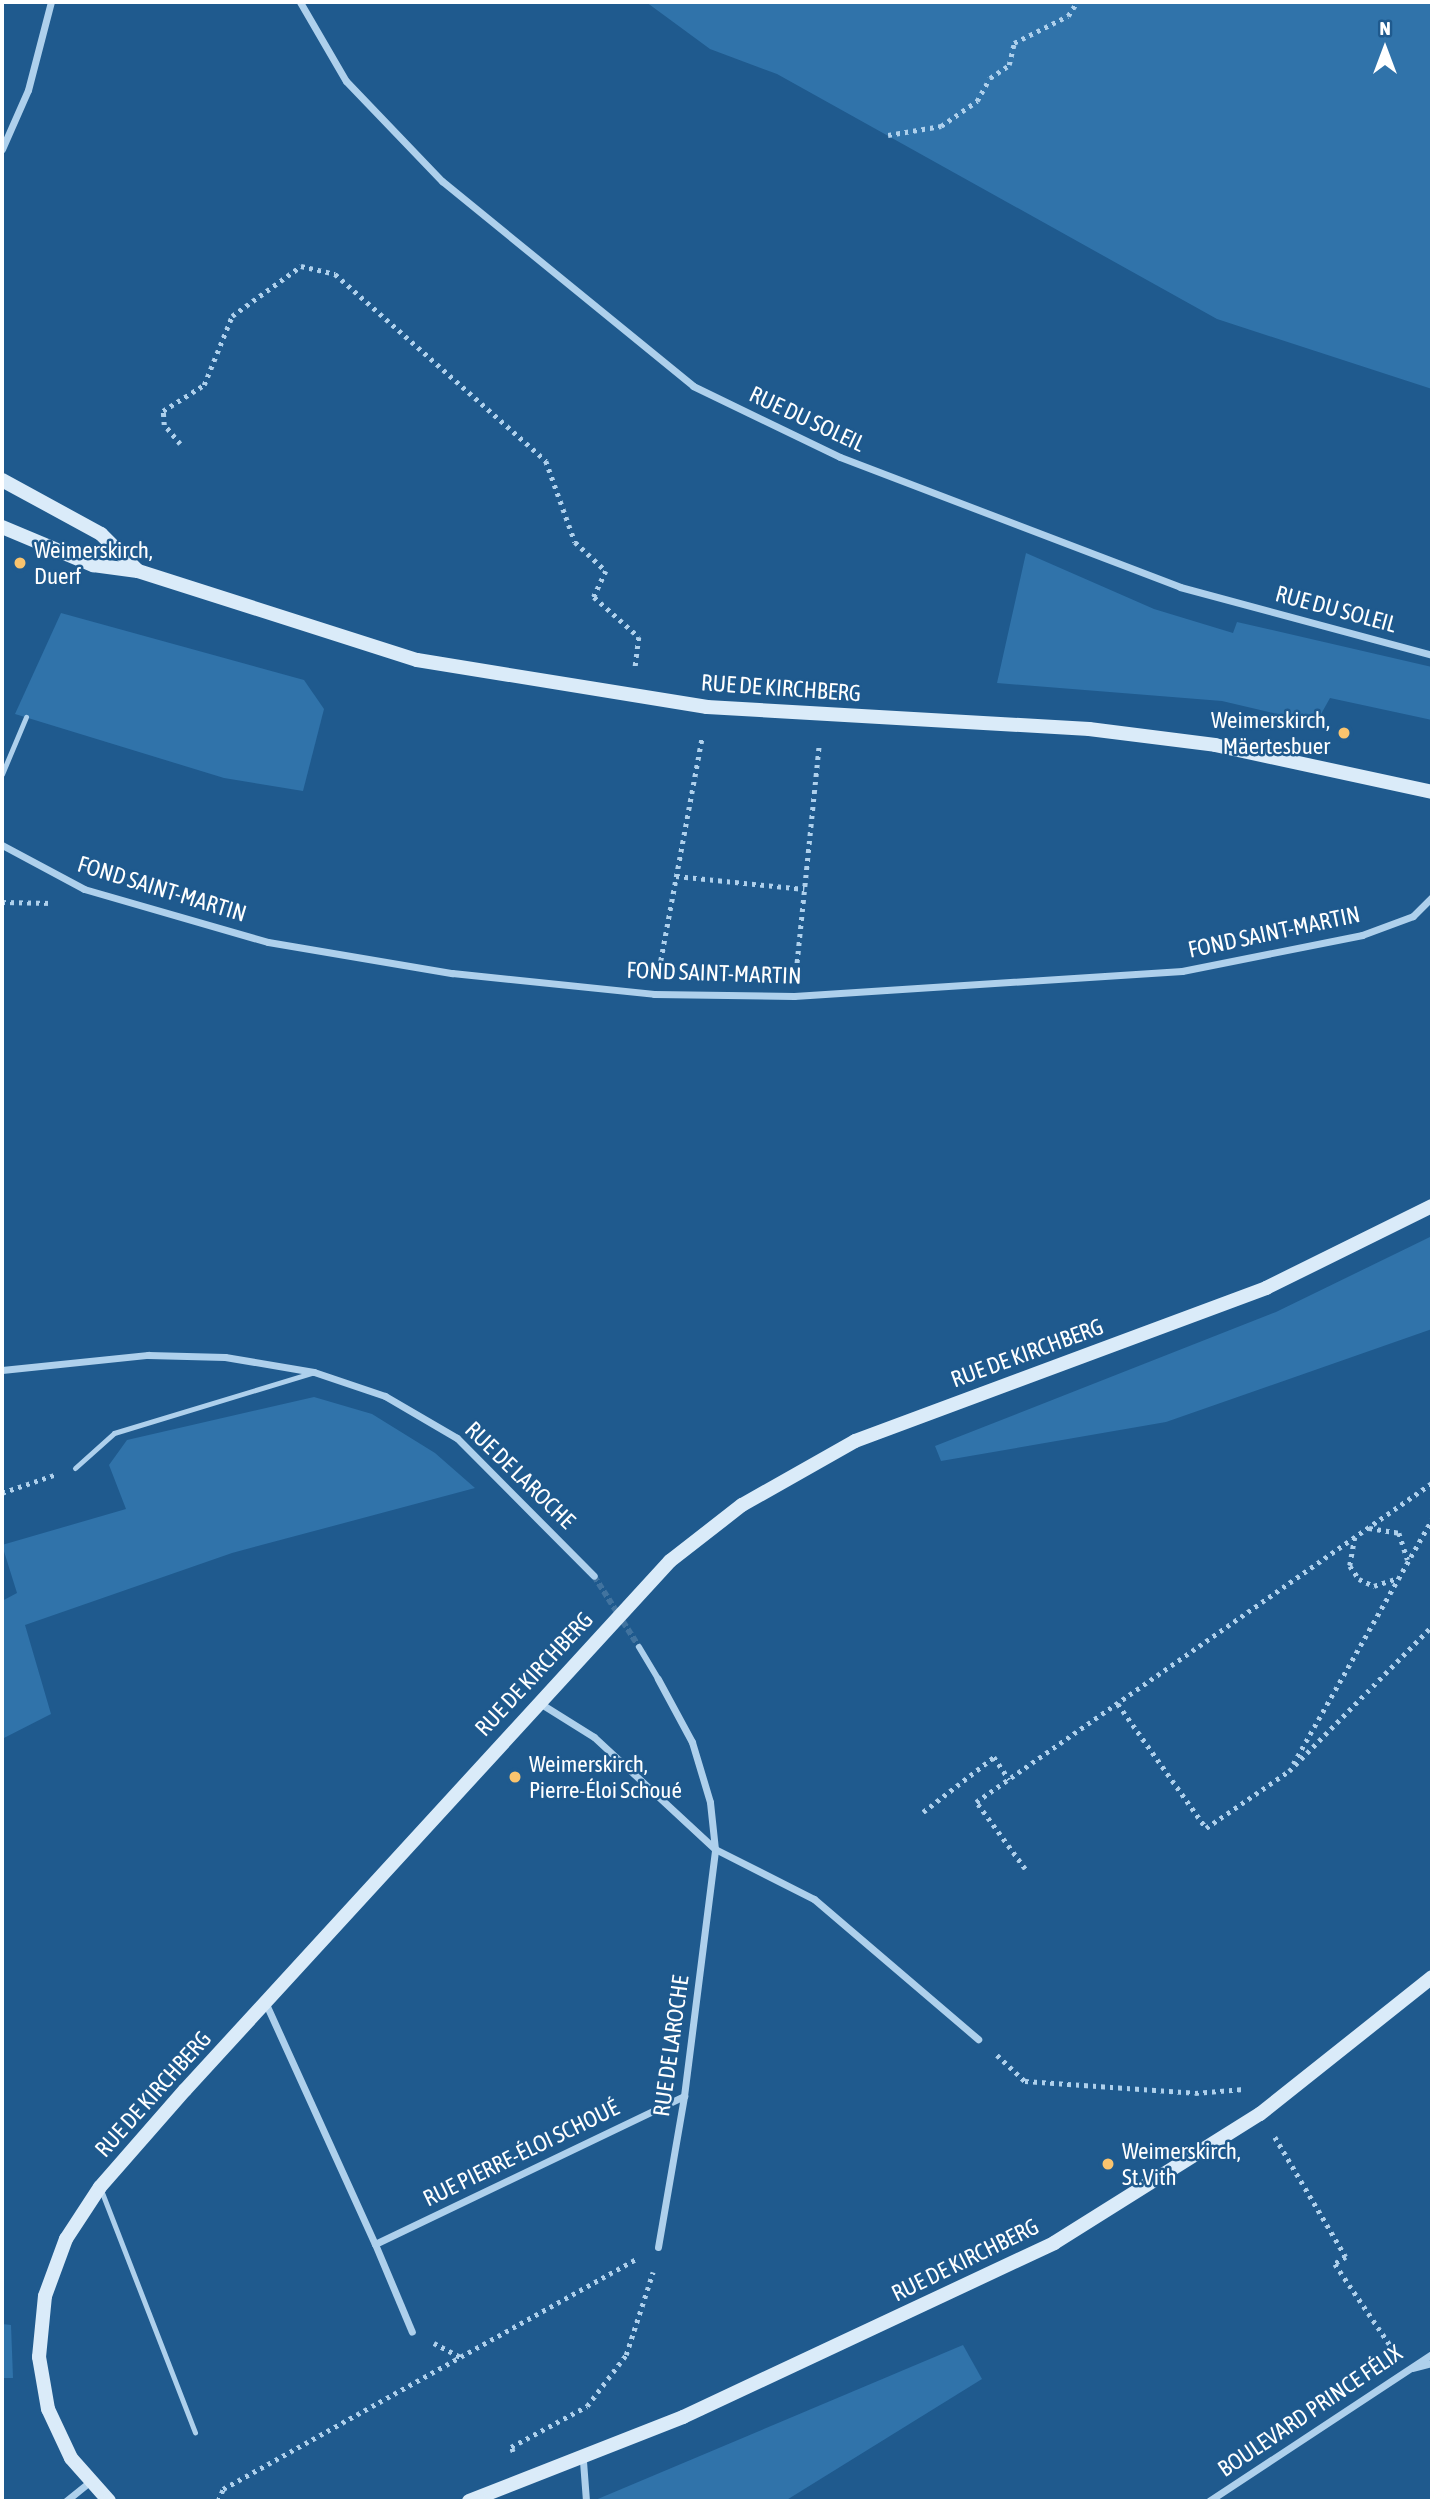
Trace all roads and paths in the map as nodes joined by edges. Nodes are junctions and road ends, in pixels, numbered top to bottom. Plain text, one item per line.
1 (51, 2) edge
2 (300, 2) edge
3 (1077, 2) edge
4 (888, 135) dead end
5 (2, 149) edge
6 (180, 444) dead end
7 (2, 480) edge
8 (2, 527) edge
9 (138, 571) junction
10 (1432, 655) edge
11 (631, 696) junction
12 (707, 707) junction
13 (821, 715) junction
14 (26, 717) dead end
15 (2, 774) edge
16 (1432, 792) edge
17 (2, 845) edge
18 (676, 876) junction
19 (83, 889) junction
20 (804, 889) junction
21 (1432, 897) edge
22 (2, 902) edge
23 (654, 994) junction
24 (794, 996) junction
25 (1432, 1206) edge
26 (2, 1370) edge
27 (314, 1372) junction
28 (75, 1468) joint
29 (1432, 1483) edge
30 (2, 1493) edge
31 (1432, 1519) edge
32 (1369, 1528) junction
33 (1356, 1536) junction
34 (1408, 1561) junction
35 (594, 1576) tunnel mouth
36 (1402, 1576) junction
37 (1432, 1626) edge
38 (639, 1647) tunnel mouth
39 (658, 1679) joint
40 (538, 1702) junction
41 (1117, 1703) junction
42 (1289, 1771) junction
43 (1009, 1779) junction
44 (923, 1812) dead end
45 (715, 1849) junction
46 (1024, 1869) dead end
47 (1432, 1977) edge
48 (266, 2004) junction
49 (978, 2039) joint
50 (1241, 2085) dead end
51 (684, 2095) junction
52 (1278, 2142) dead end
53 (100, 2187) junction
54 (375, 2244) junction
55 (658, 2247) junction
56 (412, 2332) dead end
57 (1432, 2354) edge
58 (1432, 2363) edge
59 (1407, 2369) junction
60 (195, 2432) dead end
61 (535, 2438) dead end
62 (583, 2461) junction
63 (91, 2481) junction
64 (66, 2501) edge
65 (109, 2501) edge
66 (218, 2501) edge
67 (470, 2501) edge
68 (586, 2501) edge
69 (1209, 2501) edge

1 - 5 street
2 - 10 street, RUE DU SOLEIL
3 - 4 path
6 - 11 path
7 - 9 main road, RUE DE KIRCHBERG
8 - 9 main road, RUE DE KIRCHBERG
9 - 11 main road, RUE DE KIRCHBERG
11 - 12 main road, RUE DE KIRCHBERG
12 - 13 main road, RUE DE KIRCHBERG
12 - 18 path
13 - 16 main road, RUE DE KIRCHBERG
13 - 20 path
14 - 15 lane
17 - 19 street, FOND SAINT-MARTIN
18 - 20 path
18 - 23 path
19 - 22 path
19 - 23 street, FOND SAINT-MARTIN
20 - 24 path
21 - 24 street, FOND SAINT-MARTIN
23 - 24 street, FOND SAINT-MARTIN
25 - 40 main road, RUE DE KIRCHBERG
26 - 27 street, RUE DE LAROCHE
27 - 28 lane
27 - 35 street, RUE DE LAROCHE
28 - 30 path
29 - 32 path
31 - 34 path
32 - 33 path
32 - 34 path
33 - 36 path
33 - 41 path
34 - 36 path
36 - 42 path
37 - 42 path
38 - 39 street, RUE DE LAROCHE
39 - 45 street, RUE DE LAROCHE
40 - 45 street
40 - 48 main road, RUE DE KIRCHBERG
41 - 42 path
41 - 43 path
43 - 44 path
43 - 46 path
45 - 49 street
45 - 51 street, RUE DE LAROCHE
47 - 62 main road, RUE DE KIRCHBERG
48 - 53 main road, RUE DE KIRCHBERG
48 - 54 street
49 - 50 path
51 - 54 street, RUE PIERRE-ÉLOI SCHOUÉ
51 - 55 street, RUE DE LAROCHE
52 - 59 path
53 - 60 lane
53 - 63 main road, RUE DE KIRCHBERG
54 - 56 street
55 - 61 path
55 - 66 path
57 - 59 street, BOULEVARD PRINCE FÉLIX
58 - 59 street
59 - 69 street, BOULEVARD PRINCE FÉLIX
62 - 67 main road, RUE DE KIRCHBERG
62 - 68 street
63 - 64 street
63 - 65 main road, RUE DE KIRCHBERG

